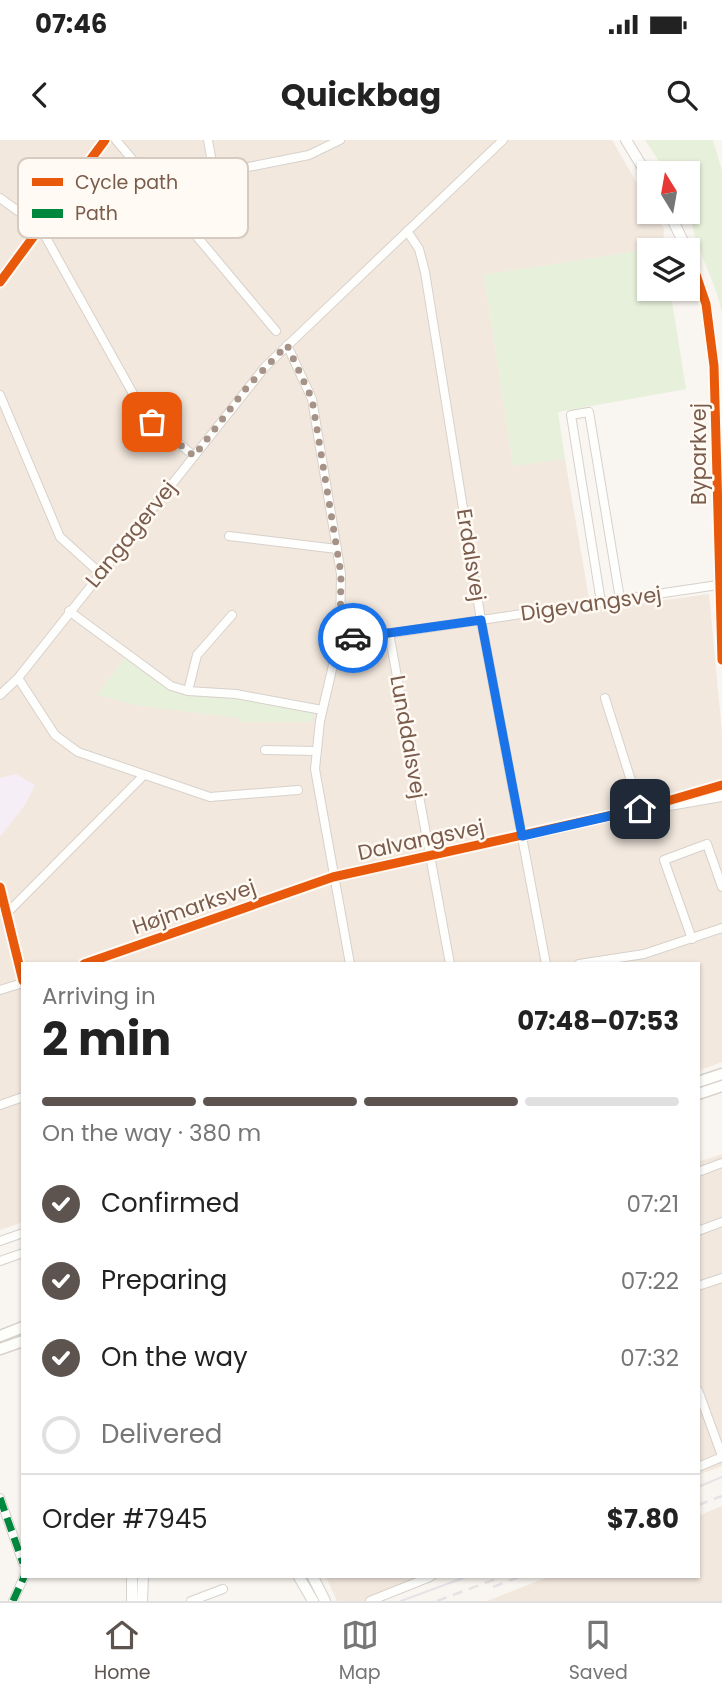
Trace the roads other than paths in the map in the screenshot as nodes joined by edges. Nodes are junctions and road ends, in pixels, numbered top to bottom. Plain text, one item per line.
1 (105, 140) edge
2 (116, 140) edge
3 (208, 140) edge
4 (340, 140) edge
5 (503, 140) edge
6 (626, 140) edge
7 (92, 158) edge
8 (132, 158) edge
9 (211, 158) edge
10 (639, 161) edge
11 (248, 166) edge
12 (0, 198) edge
13 (18, 211) edge
14 (407, 231) junction
15 (32, 238) edge
16 (46, 238) edge
17 (201, 238) edge
18 (0, 282) edge
19 (700, 286) edge
20 (276, 331) dead end
21 (287, 345) junction
22 (0, 395) edge
23 (194, 456) junction
24 (229, 536) dead end
25 (337, 549) junction
26 (100, 573) junction
27 (718, 585) junction
28 (620, 599) junction
29 (601, 602) junction
30 (69, 611) junction
31 (232, 615) dead end
32 (481, 620) junction
33 (389, 633) junction
34 (340, 635) junction
35 (722, 660) edge
36 (18, 678) junction
37 (188, 691) junction
38 (0, 695) edge
39 (605, 698) dead end
40 (322, 710) junction
41 (265, 750) dead end
42 (316, 751) junction
43 (144, 775) junction
44 (722, 785) edge
45 (298, 790) dead end
46 (722, 796) edge
47 (640, 809) junction
48 (522, 836) junction
49 (430, 856) junction
50 (333, 877) junction
51 (317, 882) dead end
52 (0, 887) edge
53 (722, 887) edge
54 (6, 914) junction
55 (722, 928) edge
56 (692, 939) junction
57 (90, 962) edge
58 (350, 962) edge
59 (450, 962) edge
60 (546, 962) edge
61 (592, 962) edge
62 (21, 974) edge
63 (21, 983) edge
64 (0, 990) edge
65 (722, 1074) edge
66 (700, 1081) edge
67 (722, 1086) edge
68 (700, 1093) edge
69 (21, 1098) edge
70 (0, 1105) edge
71 (722, 1163) edge
72 (700, 1171) edge
73 (722, 1222) edge
74 (700, 1230) edge
75 (21, 1234) edge
76 (0, 1241) edge
77 (21, 1254) edge
78 (0, 1261) edge
79 (722, 1278) edge
80 (700, 1285) edge
81 (21, 1328) edge
82 (0, 1336) edge
83 (21, 1341) edge
84 (0, 1349) edge
85 (700, 1396) edge
86 (722, 1456) edge
87 (700, 1466) edge
88 (0, 1498) edge
89 (21, 1557) edge
90 (24, 1578) edge
91 (132, 1578) edge
92 (143, 1578) edge
93 (300, 1578) edge
94 (314, 1578) edge
95 (428, 1578) edge
96 (223, 1589) dead end
97 (13, 1601) edge
98 (132, 1601) edge
99 (142, 1601) edge
100 (191, 1601) edge
101 (313, 1601) edge
102 (325, 1601) edge
103 (370, 1601) edge

1 - 7 street
2 - 8 street
3 - 9 street
4 - 11 street
5 - 14 street, Langagervej
6 - 10 street
12 - 13 street
14 - 21 street, Langagervej
14 - 32 street, Erdalsvej
15 - 18 street
16 - 23 street
17 - 20 street
19 - 27 street, Byparkvej
21 - 23 street, Langagervej
21 - 25 street
22 - 26 street
23 - 26 street, Langagervej
24 - 25 street
25 - 34 street
26 - 30 street, Langagervej
27 - 28 street, Digevangsvej
27 - 35 street, Byparkvej
28 - 29 street, Digevangsvej
28 - 29 street
29 - 32 street, Digevangsvej
30 - 36 street, Langagervej
30 - 37 street
31 - 37 street
32 - 33 street, Digevangsvej
32 - 48 street, Erdalsvej
33 - 34 street, Digevangsvej
33 - 49 street, Lunddalsvej
34 - 40 street
36 - 38 street, Langagervej
36 - 43 street
37 - 40 street
39 - 47 street
40 - 42 street
41 - 42 street
42 - 50 street
43 - 45 street
43 - 54 street
44 - 47 street, Dalvangsvej
46 - 47 street, Dalvangsvej
47 - 48 street, Dalvangsvej
48 - 49 street, Dalvangsvej
48 - 60 street, Erdalsvej
49 - 50 street, Dalvangsvej
49 - 59 street, Lunddalsvej
50 - 58 street
51 - 57 street, Højmarksvej
52 - 54 street
53 - 56 street
54 - 62 street
55 - 56 street
56 - 61 street
63 - 64 street
65 - 66 main road
67 - 68 main road
69 - 70 street
71 - 72 street
73 - 74 street
75 - 76 street
77 - 78 street
79 - 80 street
81 - 82 main road
83 - 84 main road
85 - 86 street
86 - 87 street
88 - 89 street
90 - 97 street
91 - 98 street
92 - 99 street
93 - 101 street
94 - 102 street
95 - 103 street
96 - 100 street

